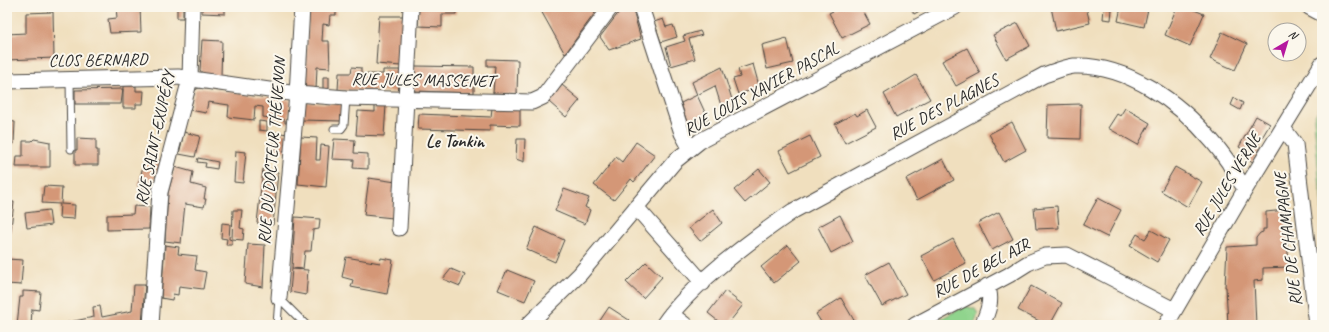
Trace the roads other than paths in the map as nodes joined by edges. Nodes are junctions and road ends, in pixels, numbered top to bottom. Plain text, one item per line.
1 (192, 7) edge
2 (302, 7) edge
3 (412, 7) edge
4 (611, 7) edge
5 (641, 7) edge
6 (955, 7) edge
7 (1308, 7) edge
8 (1322, 14) edge
9 (1322, 64) edge
10 (190, 79) junction
11 (70, 80) junction
12 (7, 81) edge
13 (297, 94) junction
14 (346, 98) junction
15 (405, 99) junction
16 (1283, 128) junction
17 (334, 129) dead end
18 (690, 148) junction
19 (71, 149) dead end
20 (1246, 188) junction
21 (636, 207) junction
22 (400, 228) dead end
23 (703, 283) junction
24 (987, 286) junction
25 (278, 298) junction
26 (1174, 310) junction
27 (667, 320) edge
28 (152, 325) edge
29 (277, 325) edge
30 (306, 325) edge
31 (528, 325) edge
32 (686, 325) edge
33 (915, 325) edge
34 (982, 325) edge
35 (1166, 325) edge
36 (1317, 325) edge

1 - 10 street, RUE SAINT-EXUPÉRY
2 - 13 street, RUE DU DOCTEUR THÉVENON
3 - 15 street
4 - 15 street, RUE JULES MASSENET
5 - 18 street
6 - 18 street, RUE LOUIS XAVIER PASCAL
7 - 8 street
9 - 16 street, RUE JULES VERNE
10 - 11 street, CLOS BERNARD
10 - 13 street, RUE JULES MASSENET
10 - 28 street, RUE SAINT-EXUPÉRY
11 - 12 street, CLOS BERNARD
11 - 19 lane
13 - 14 street, RUE JULES MASSENET
13 - 25 street, RUE DU DOCTEUR THÉVENON
14 - 15 street, RUE JULES MASSENET
14 - 17 lane
15 - 22 street
16 - 20 street, RUE JULES VERNE
16 - 36 street, RUE DE CHAMPAGNE
18 - 21 street, RUE LOUIS XAVIER PASCAL
20 - 23 street, RUE DES PLAGNES
20 - 26 street, RUE JULES VERNE
21 - 23 street
21 - 31 street, RUE LOUIS XAVIER PASCAL
23 - 27 street, RUE DES PLAGNES
24 - 26 street, RUE DE BEL AIR
24 - 33 street, RUE DE BEL AIR
24 - 34 street
25 - 29 lane
25 - 30 lane
26 - 35 street, RUE JULES VERNE
27 - 32 street

